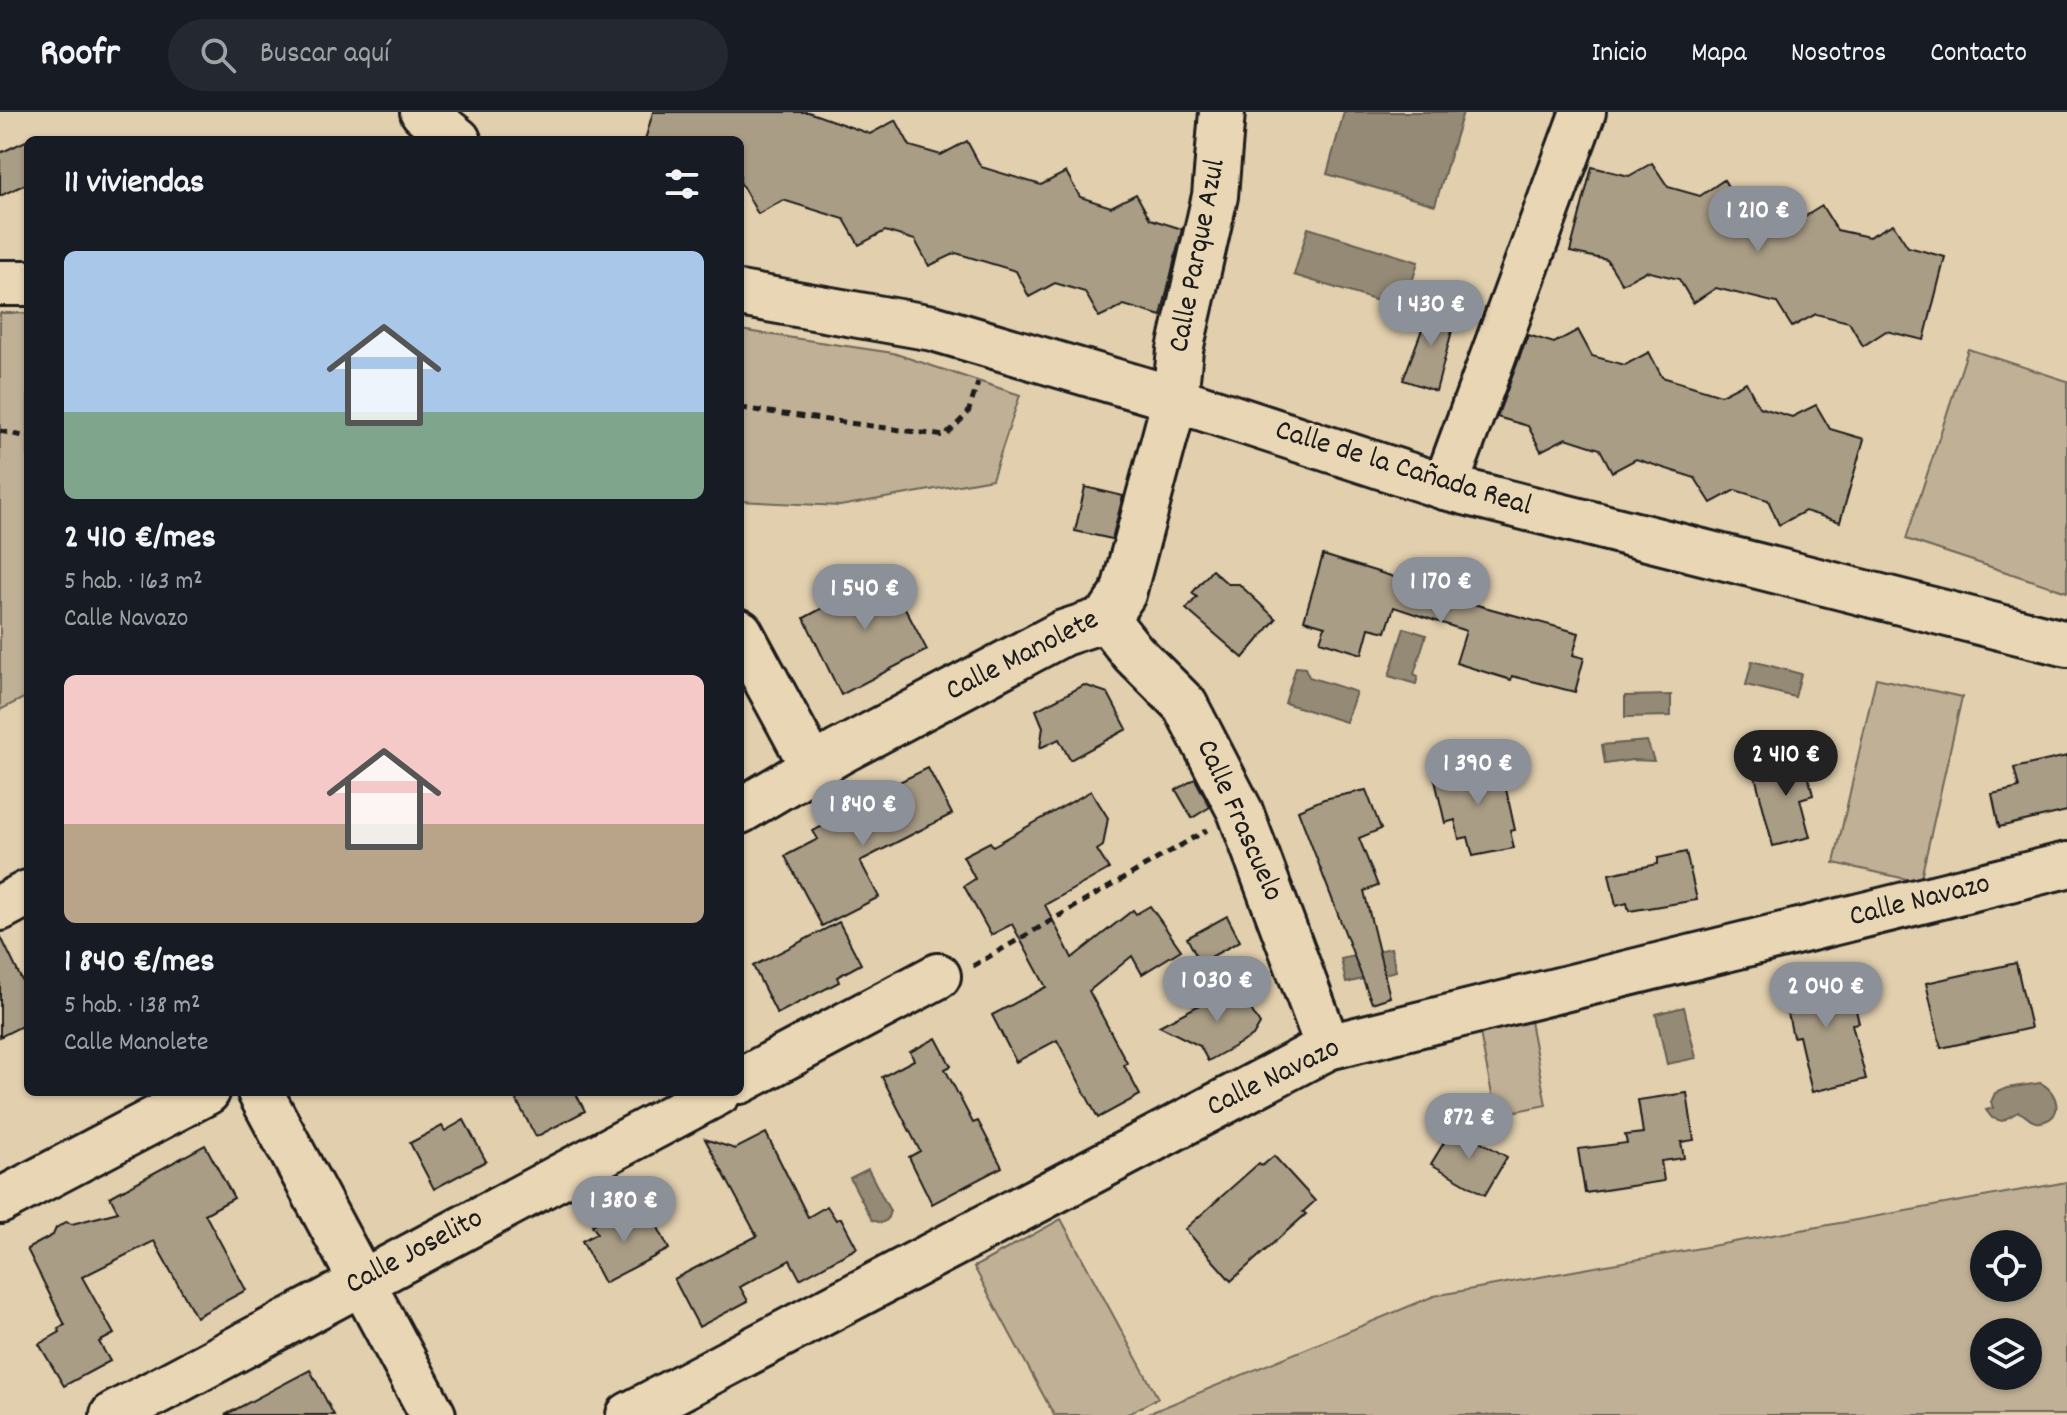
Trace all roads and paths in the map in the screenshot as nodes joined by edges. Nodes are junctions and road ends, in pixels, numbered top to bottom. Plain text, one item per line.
1 (423, 112) edge
2 (1222, 112) edge
3 (1583, 112) edge
4 (453, 136) edge
5 (0, 283) edge
6 (24, 283) edge
7 (744, 295) edge
8 (979, 381) dead end
9 (1175, 399) junction
10 (744, 409) edge
11 (0, 431) edge
12 (24, 436) edge
13 (1445, 487) junction
14 (1106, 619) junction
15 (744, 639) edge
16 (2067, 644) edge
17 (813, 767) junction
18 (744, 809) edge
19 (1240, 811) junction
20 (2067, 865) edge
21 (24, 895) edge
22 (0, 908) edge
23 (938, 976) joint
24 (1328, 1047) junction
25 (744, 1079) edge
26 (199, 1096) edge
27 (262, 1096) edge
28 (711, 1096) edge
29 (0, 1201) edge
30 (363, 1280) junction
31 (113, 1415) edge
32 (433, 1415) edge
33 (629, 1415) edge

1 - 4 street
2 - 9 street, Calle Parque Azul
3 - 13 street
5 - 6 street
7 - 9 street, Calle de la Cañada Real
8 - 10 path
9 - 13 street, Calle de la Cañada Real
9 - 14 street, Calle Manolete
11 - 12 path
13 - 16 street, Calle de la Cañada Real
14 - 17 street, Calle Manolete
14 - 19 street, Calle Frascuelo
15 - 17 street
17 - 18 street, Calle Manolete
19 - 23 path
19 - 24 street, Calle Frascuelo
20 - 24 street, Calle Navazo
21 - 22 street
23 - 25 street
24 - 33 street, Calle Navazo
26 - 29 street
27 - 30 street
28 - 30 street, Calle Joselito
30 - 31 street, Calle Joselito
30 - 32 street

